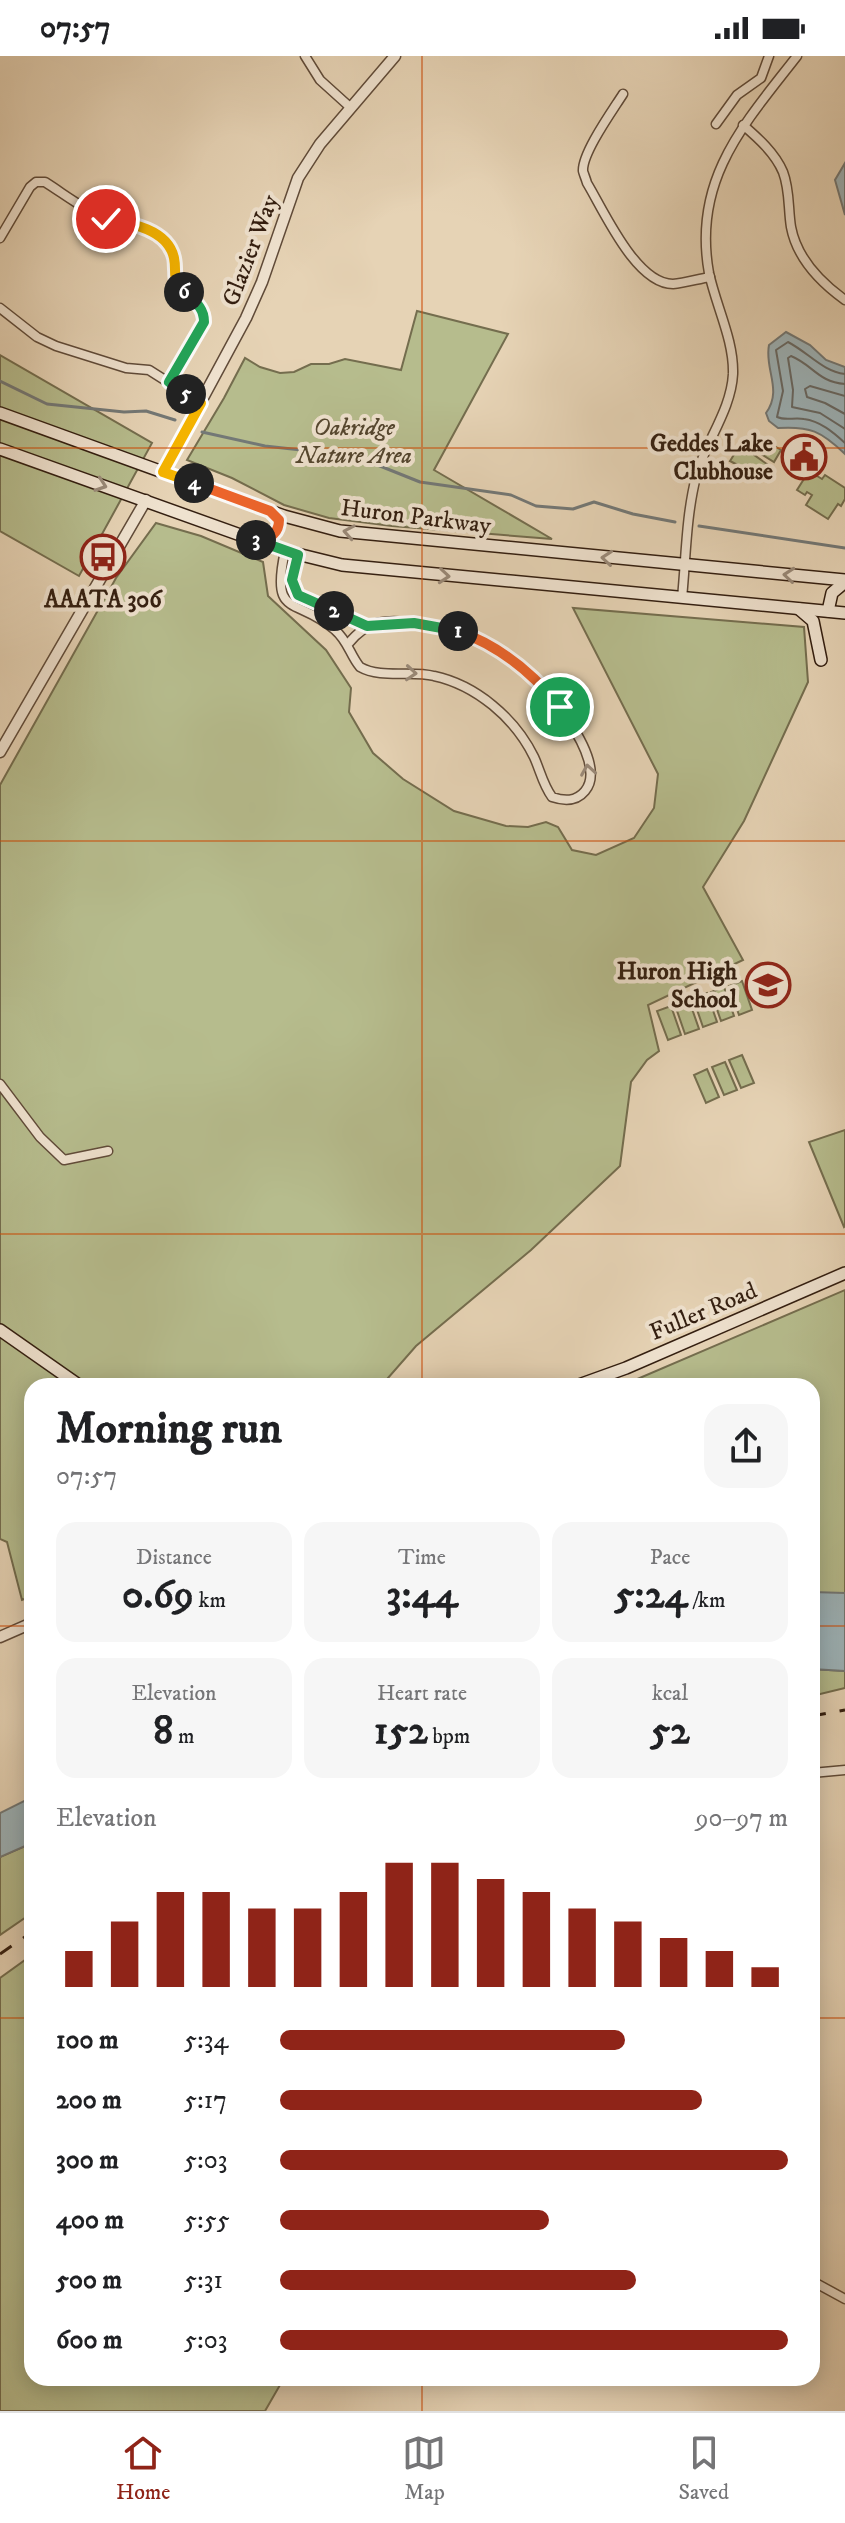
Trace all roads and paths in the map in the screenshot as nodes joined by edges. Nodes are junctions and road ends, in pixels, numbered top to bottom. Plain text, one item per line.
1 (305, 56) edge
2 (395, 56) edge
3 (769, 56) edge
4 (784, 56) edge
5 (794, 59) edge
6 (623, 94) dead end
7 (351, 108) junction
8 (716, 124) dead end
9 (743, 125) junction
10 (0, 238) edge
11 (710, 277) junction
12 (845, 300) edge
13 (0, 308) edge
14 (169, 382) junction
15 (201, 403) junction
16 (0, 415) edge
17 (0, 449) edge
18 (163, 472) junction
19 (146, 500) junction
20 (270, 511) junction
21 (254, 540) junction
22 (285, 551) junction
23 (298, 555) junction
24 (685, 565) junction
25 (845, 581) edge
26 (682, 598) junction
27 (798, 609) junction
28 (828, 611) junction
29 (845, 613) edge
30 (367, 626) junction
31 (348, 644) junction
32 (821, 660) dead end
33 (0, 752) edge
34 (0, 1084) edge
35 (108, 1151) dead end
36 (845, 1273) edge
37 (0, 1330) edge
38 (69, 1378) edge
39 (597, 1378) edge
40 (24, 1626) edge
41 (0, 1637) edge
42 (845, 1770) edge
43 (820, 1772) edge
44 (820, 2285) edge
45 (845, 2299) edge

1 - 7 street
2 - 7 street, Glazier Way
3 - 8 street
4 - 5 street
5 - 9 street
6 - 11 street
7 - 15 street, Glazier Way
9 - 11 street
9 - 12 street
10 - 14 street
11 - 24 street
13 - 14 street
14 - 15 street
15 - 18 street, Glazier Way
16 - 18 main road, Huron Parkway
17 -> 19 main road
18 - 20 main road, Huron Parkway
19 - 21 main road
19 - 33 street
20 - 21 main road
24 -> 20 main road, Huron Parkway
21 - 22 main road
22 - 23 main road
22 - 31 street
23 -> 26 main road
23 - 30 street
25 -> 24 main road, Huron Parkway
24 - 26 street
25 - 28 main road
26 - 27 main road
27 - 28 main road
27 - 32 main road
28 - 29 main road
30 - 31 street
31 -> 30 street
34 - 35 street
36 - 39 main road, Fuller Road
37 - 38 main road
40 - 41 street
42 - 43 street
44 - 45 street

